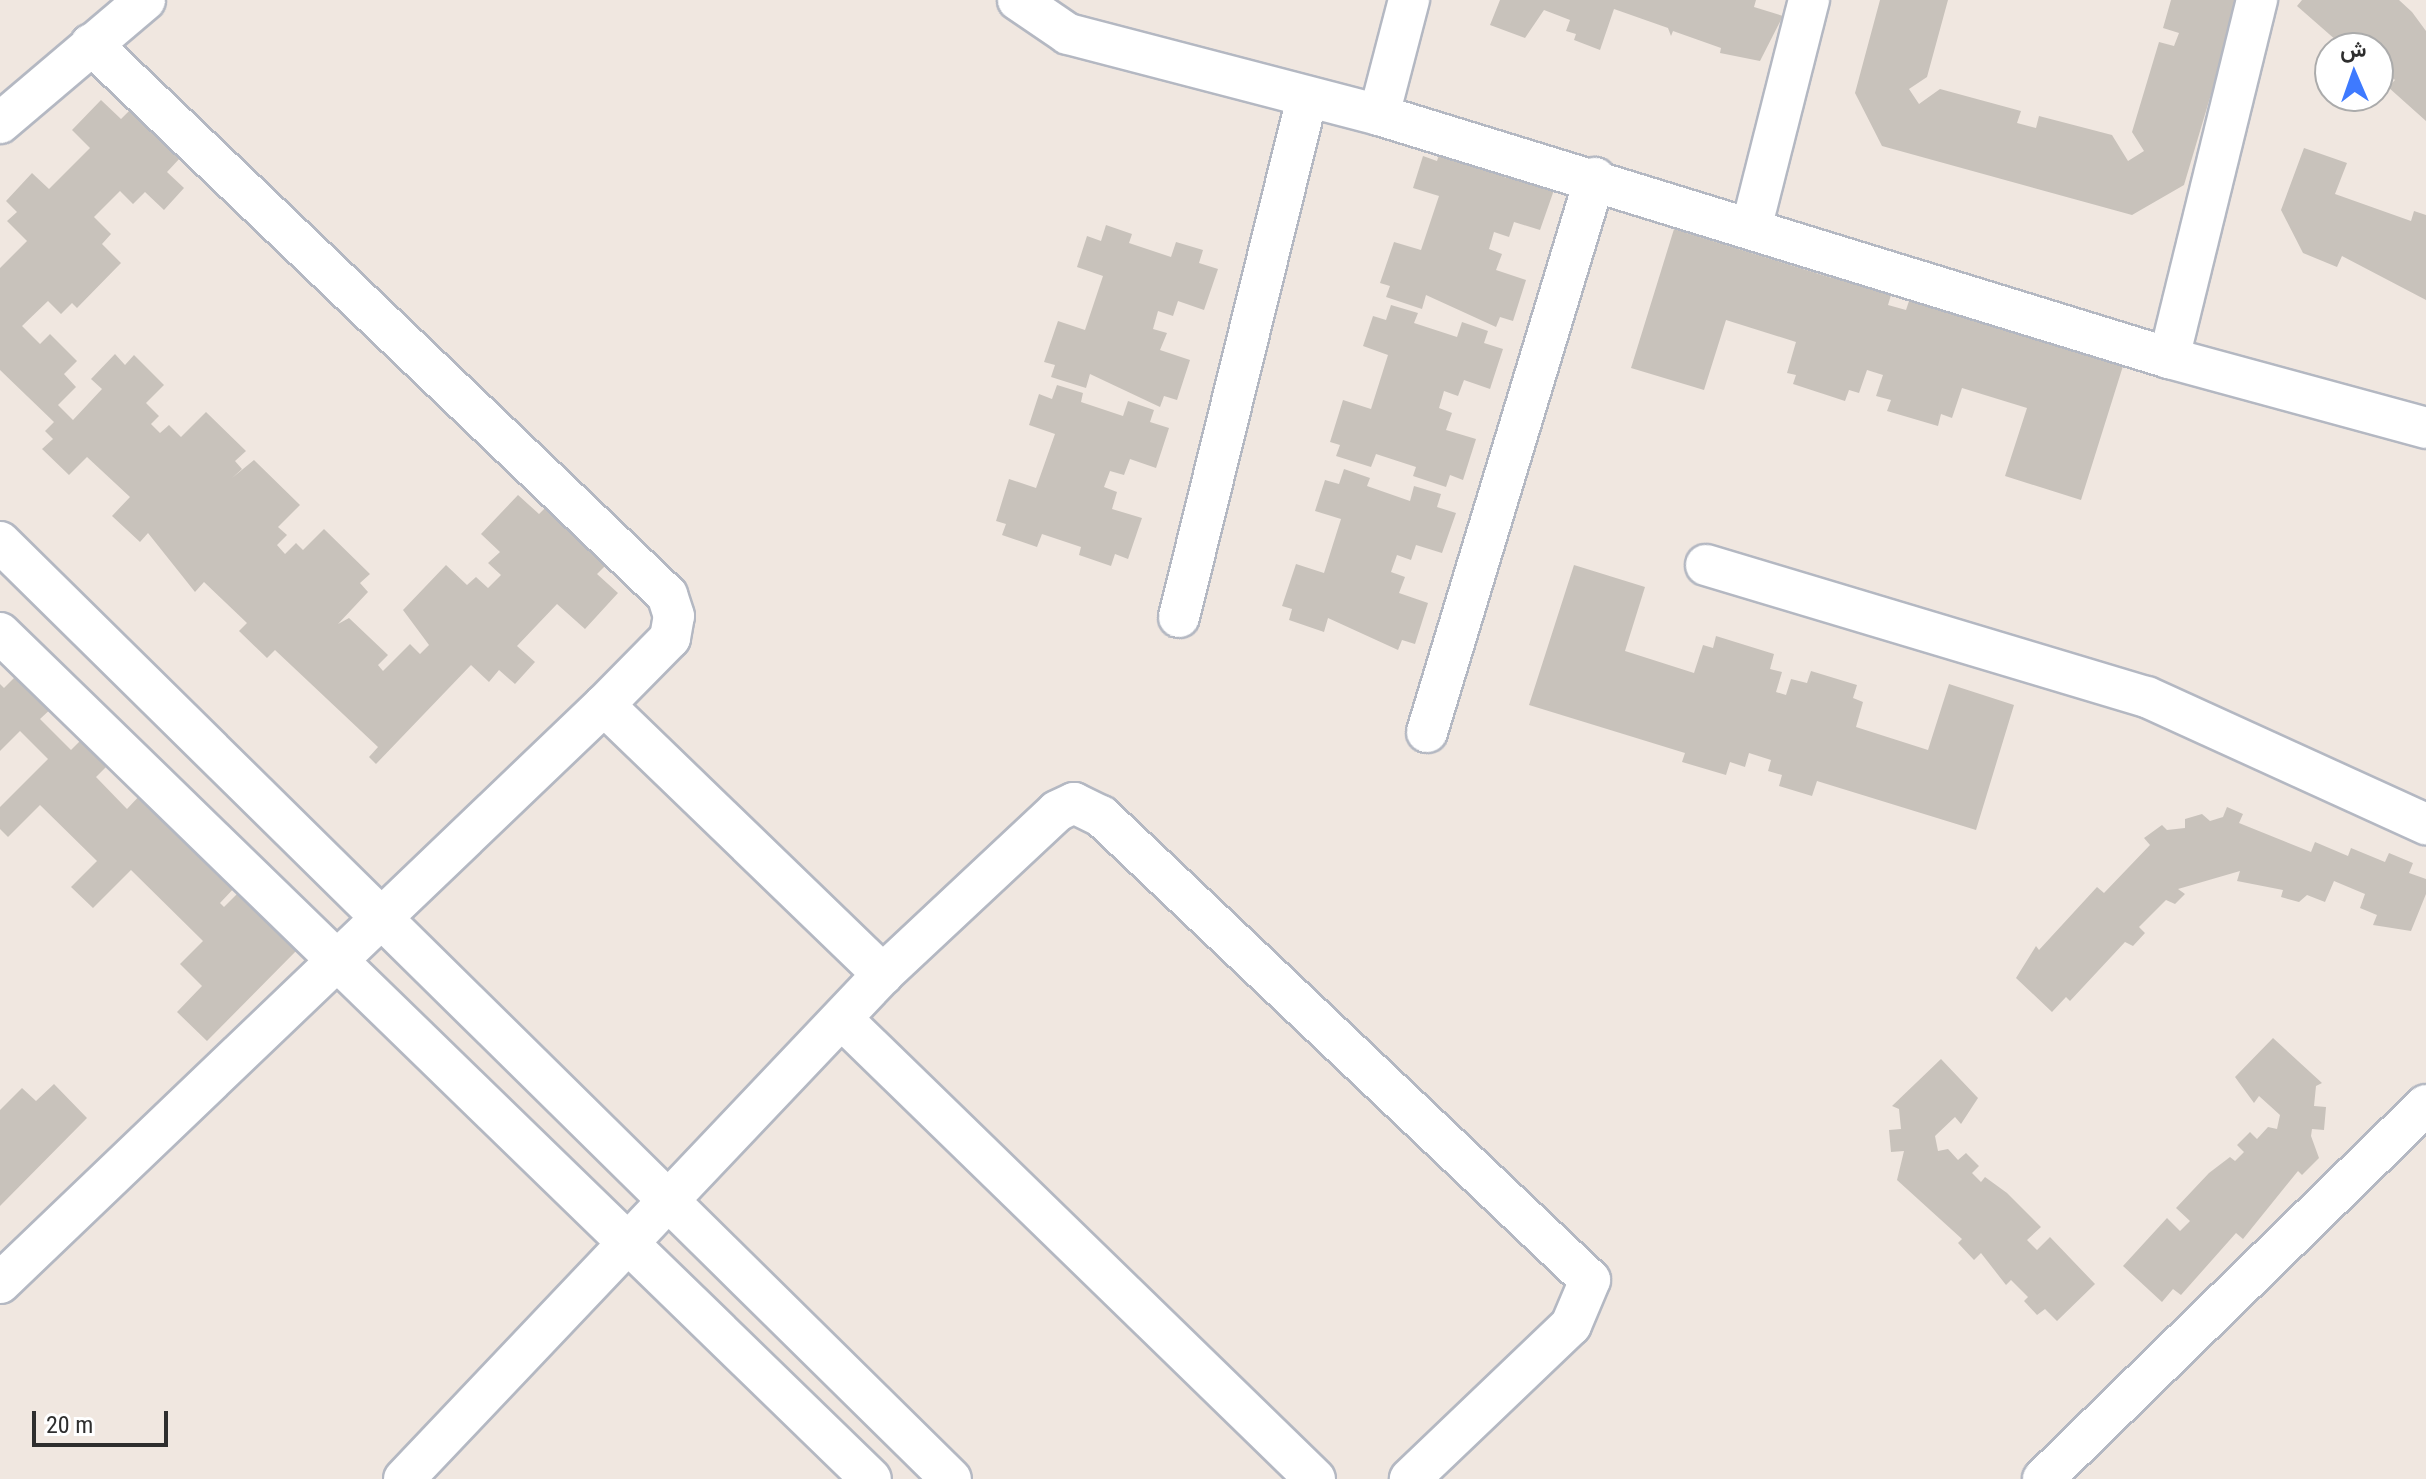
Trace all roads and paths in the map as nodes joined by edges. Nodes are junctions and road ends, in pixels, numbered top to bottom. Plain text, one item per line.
1 (145, 0) edge
2 (1018, 0) edge
3 (1409, 0) edge
4 (1809, 0) edge
5 (2257, 0) edge
6 (91, 44) junction
7 (1307, 98) junction
8 (1379, 115) junction
9 (0, 123) edge
10 (1595, 178) junction
11 (1752, 225) junction
12 (2169, 358) junction
13 (2426, 428) edge
14 (0, 542) edge
15 (1706, 565) dead end
16 (1179, 617) dead end
17 (0, 633) edge
18 (604, 705) junction
19 (1427, 732) dead end
20 (2426, 824) edge
21 (381, 917) junction
22 (337, 962) junction
23 (883, 974) junction
24 (844, 1021) junction
25 (2426, 1105) edge
26 (666, 1198) junction
27 (626, 1241) junction
28 (0, 1283) edge
29 (420, 1474) edge
30 (871, 1479) edge
31 (951, 1479) edge
32 (1315, 1479) edge
33 (1410, 1479) edge
34 (2043, 1479) edge

1 - 6 street
2 - 7 street
3 - 8 street
4 - 11 street
5 - 12 street
6 - 9 street
6 - 18 street
7 - 8 street
7 - 16 street
8 - 10 street
10 - 11 street
10 - 19 street
11 - 12 street
12 - 13 street
14 - 21 street
15 - 20 street
17 - 22 street
18 - 21 street
18 - 23 street
21 - 22 street
21 - 26 street
22 - 27 street
22 - 28 street
23 - 24 street
23 - 33 street
24 - 26 street
24 - 32 street
25 - 34 street
26 - 27 street
26 - 31 street
27 - 29 street
27 - 30 street

